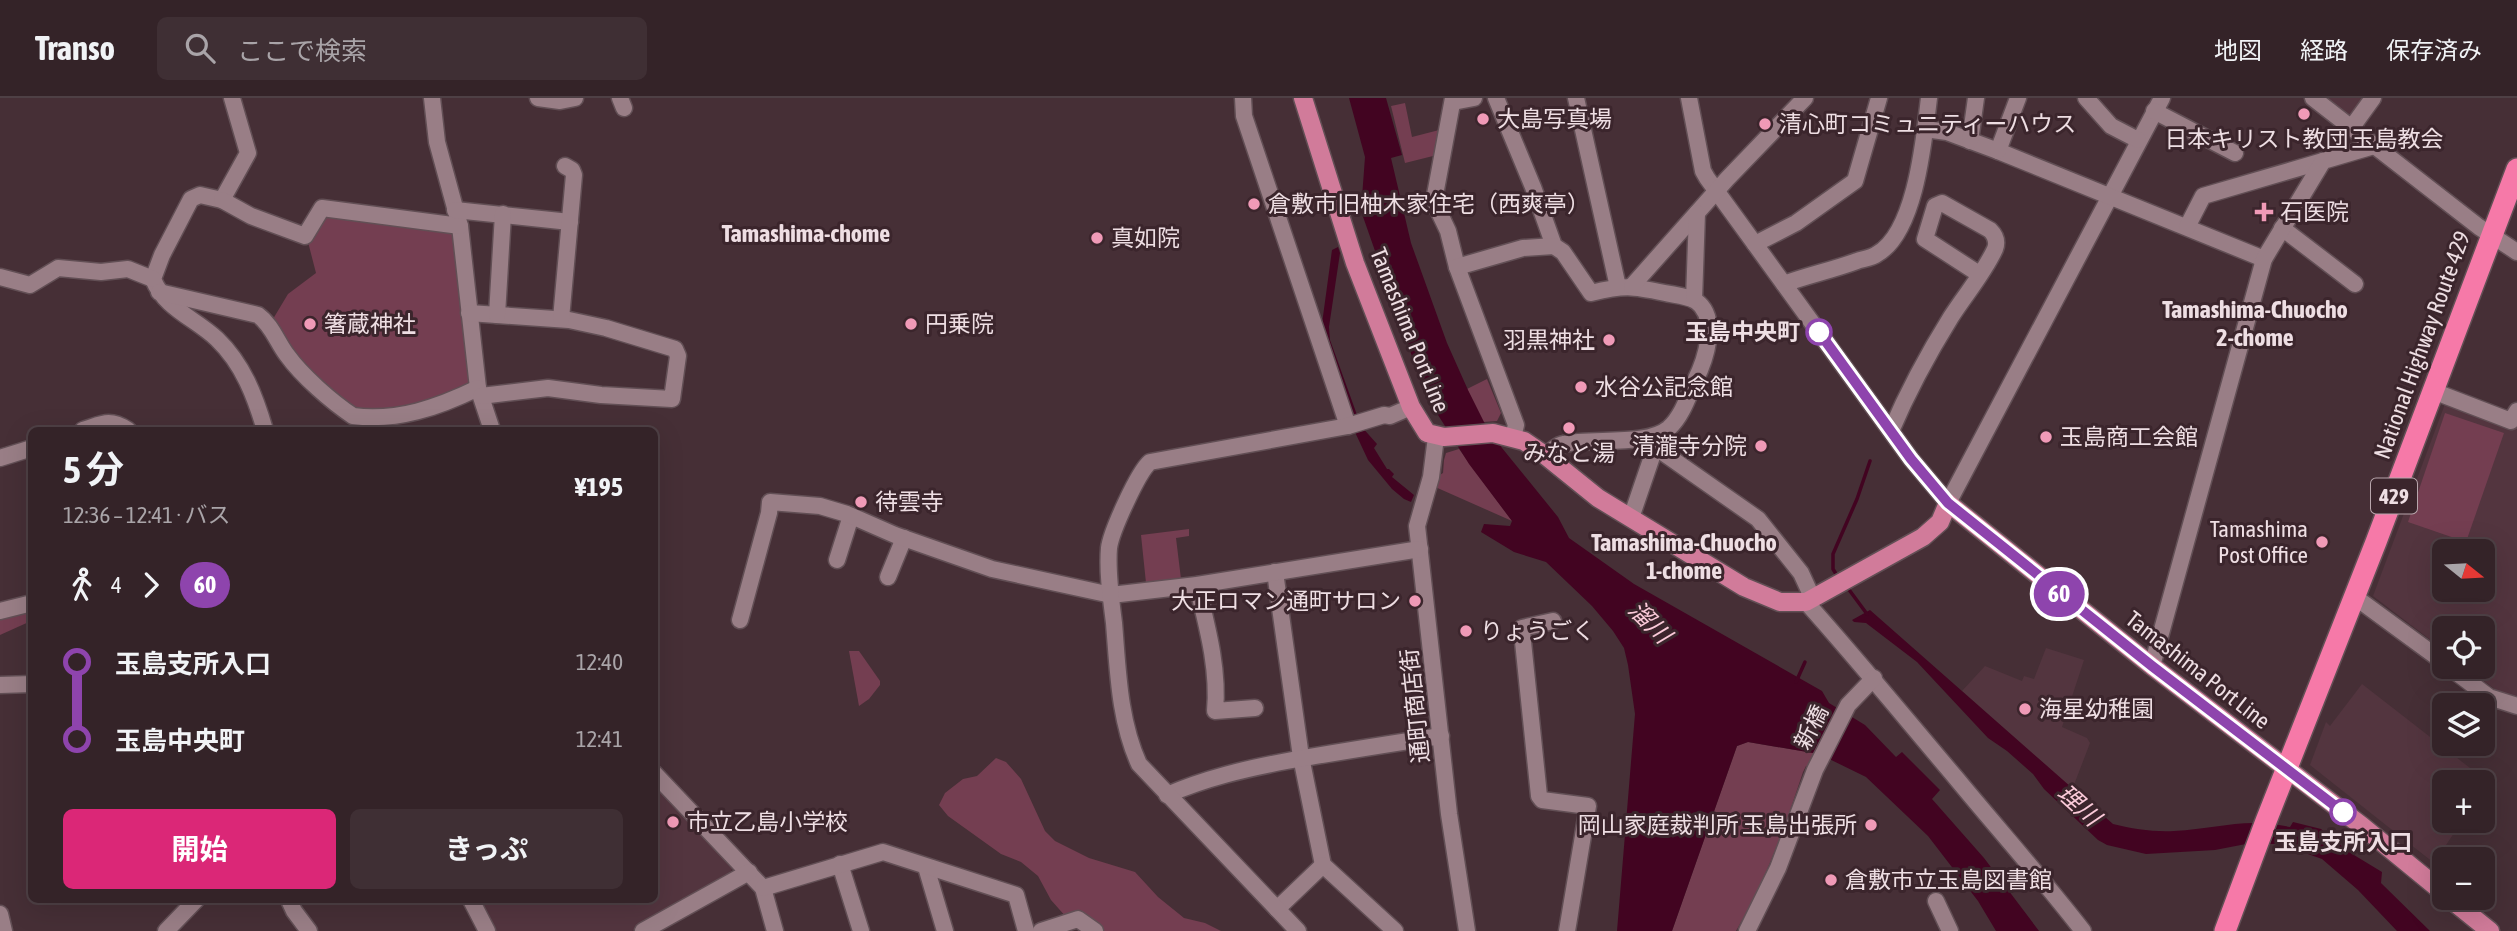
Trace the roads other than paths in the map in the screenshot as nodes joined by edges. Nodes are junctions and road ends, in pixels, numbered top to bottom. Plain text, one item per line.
1 (232, 98) edge
2 (432, 98) edge
3 (538, 98) edge
4 (575, 98) edge
5 (1243, 98) edge
6 (1303, 98) edge
7 (1474, 98) edge
8 (1496, 98) edge
9 (1576, 98) edge
10 (1689, 98) edge
11 (1805, 98) edge
12 (1879, 98) edge
13 (1929, 98) edge
14 (1976, 98) edge
15 (2018, 98) edge
16 (2086, 98) edge
17 (2313, 98) edge
18 (2373, 98) edge
19 (1453, 100) edge
20 (2158, 105) edge
21 (2352, 127) junction
22 (1925, 129) junction
23 (2138, 140) junction
24 (1970, 141) junction
25 (2374, 146) junction
26 (1998, 151) junction
27 (2235, 153) dead end
28 (2323, 161) junction
29 (565, 166) dead end
30 (2517, 169) edge
31 (1716, 191) junction
32 (2109, 197) junction
33 (222, 200) junction
34 (1697, 213) junction
35 (503, 214) junction
36 (458, 218) junction
37 (570, 222) junction
38 (2187, 227) junction
39 (2282, 228) junction
40 (2490, 235) junction
41 (1755, 244) junction
42 (1554, 246) junction
43 (2517, 252) edge
44 (2264, 258) junction
45 (1457, 267) junction
46 (1979, 274) junction
47 (0, 277) edge
48 (1784, 284) junction
49 (2355, 284) dead end
50 (156, 286) junction
51 (1625, 286) junction
52 (1694, 300) junction
53 (469, 313) junction
54 (497, 315) junction
55 (561, 319) junction
56 (2433, 391) junction
57 (479, 392) junction
58 (1411, 407) junction
59 (2517, 411) edge
60 (1354, 424) junction
61 (92, 427) edge
62 (123, 427) edge
63 (264, 427) edge
64 (491, 427) edge
65 (1891, 431) junction
66 (1440, 437) junction
67 (1513, 437) junction
68 (1658, 440) junction
69 (28, 449) edge
70 (1546, 456) junction
71 (0, 458) edge
72 (1948, 503) junction
73 (851, 516) junction
74 (1631, 518) junction
75 (904, 538) junction
76 (1420, 549) junction
77 (837, 560) dead end
78 (1275, 572) junction
79 (888, 577) dead end
80 (1197, 585) junction
81 (1111, 595) junction
82 (2356, 597) junction
83 (1809, 599) junction
84 (28, 604) edge
85 (0, 611) edge
86 (740, 620) dead end
87 (1553, 621) dead end
88 (2432, 653) edge
89 (2152, 666) junction
90 (1874, 678) junction
91 (2465, 679) edge
92 (28, 684) edge
93 (0, 685) edge
94 (2517, 706) edge
95 (1255, 708) dead end
96 (1441, 736) junction
97 (1301, 757) junction
98 (2286, 769) junction
99 (658, 777) edge
100 (1167, 795) junction
101 (840, 864) junction
102 (1323, 864) junction
103 (926, 867) junction
104 (749, 872) junction
105 (2432, 884) edge
106 (763, 888) junction
107 (1936, 901) dead end
108 (193, 903) edge
109 (290, 903) edge
110 (473, 903) edge
111 (1277, 909) junction
112 (2464, 910) edge
113 (0, 914) edge
114 (4, 931) edge
115 (166, 931) edge
116 (309, 931) edge
117 (487, 931) edge
118 (643, 931) edge
119 (775, 931) edge
120 (861, 931) edge
121 (945, 931) edge
122 (1026, 931) edge
123 (1041, 931) edge
124 (1095, 931) edge
125 (1298, 931) edge
126 (1395, 931) edge
127 (1467, 931) edge
128 (1567, 931) edge
129 (1747, 931) edge
130 (1950, 931) edge
131 (2083, 931) edge
132 (2225, 931) edge
133 (2490, 931) edge

1 - 33 street
2 - 36 street
3 - 4 street
5 - 60 street
6 - 58 main road, Tamashima Port Line
7 - 19 street
8 - 42 street
9 - 51 street
10 - 31 street
11 - 31 street
12 - 41 street
13 - 22 street
14 - 24 street
15 - 26 street
16 - 23 street
17 - 21 street
18 - 21 street
19 - 45 street
20 - 23 street
20 - 27 street
21 - 25 street
22 - 24 street
22 - 48 street
23 - 32 street
24 - 26 street
25 - 28 street
25 - 40 street
26 - 32 street
28 - 38 street
28 - 39 street
29 - 37 street
30 - 40 highway, National Highway Route 429 / 429
31 - 34 street
31 - 41 street
32 - 38 street
32 - 72 street
33 - 36 street
33 - 50 street
34 - 51 street
34 - 52 street
35 - 36 street
35 - 37 street
35 - 54 street
36 - 53 street
37 - 55 street
38 - 44 street
39 - 44 street
39 - 49 street
40 - 43 street
40 - 56 highway, National Highway Route 429 / 429
41 - 48 street
42 - 45 street
42 - 51 street
44 - 89 street
45 - 67 street
46 - 46 street
46 - 65 street
47 - 50 street
48 - 65 street
50 - 57 street
50 - 63 street
51 - 52 street
52 - 68 street
53 - 54 street
53 - 57 street
54 - 55 street
55 - 57 street
56 - 59 street
56 - 82 highway, National Highway Route 429 / 429
57 - 64 street
58 - 60 street
58 - 66 main road, Tamashima Port Line
60 - 81 street
61 - 62 street
65 - 72 street
66 - 67 main road, Tamashima Port Line
66 - 76 street, 通町商店街
67 - 70 main road, Tamashima Port Line
68 - 70 street
68 - 74 street
68 - 83 street
69 - 71 street
70 - 74 main road, Tamashima Port Line
72 - 83 main road
72 - 89 main road, Tamashima Port Line
73 - 75 street
73 - 77 street
73 - 86 street
74 - 83 main road, Tamashima Port Line
75 - 79 street
75 - 81 street
76 - 78 street
76 - 96 street, 通町商店街
78 - 80 street
78 - 97 street
80 - 81 street
80 - 95 street
81 - 100 street
82 - 88 street
82 - 98 highway, National Highway Route 429 / 429
83 - 90 street
84 - 85 street
87 - 128 street
89 - 98 main road, Tamashima Port Line
90 - 129 street, 新橋
90 - 131 street
91 - 94 street
92 - 93 street
96 - 97 street
96 - 127 street, 通町商店街
97 - 100 street
97 - 102 street
98 - 105 main road, Tamashima Port Line
98 - 132 highway, National Highway Route 429 / 429
99 - 104 street
100 - 111 street
101 - 103 street
101 - 106 street
101 - 120 street
102 - 111 street
102 - 126 street
103 - 121 street
103 - 122 street
104 - 106 street
104 - 118 street
106 - 119 street
107 - 130 street
108 - 115 street
109 - 116 street
110 - 117 street
111 - 125 street
112 - 133 main road
113 - 114 street
123 - 124 street

